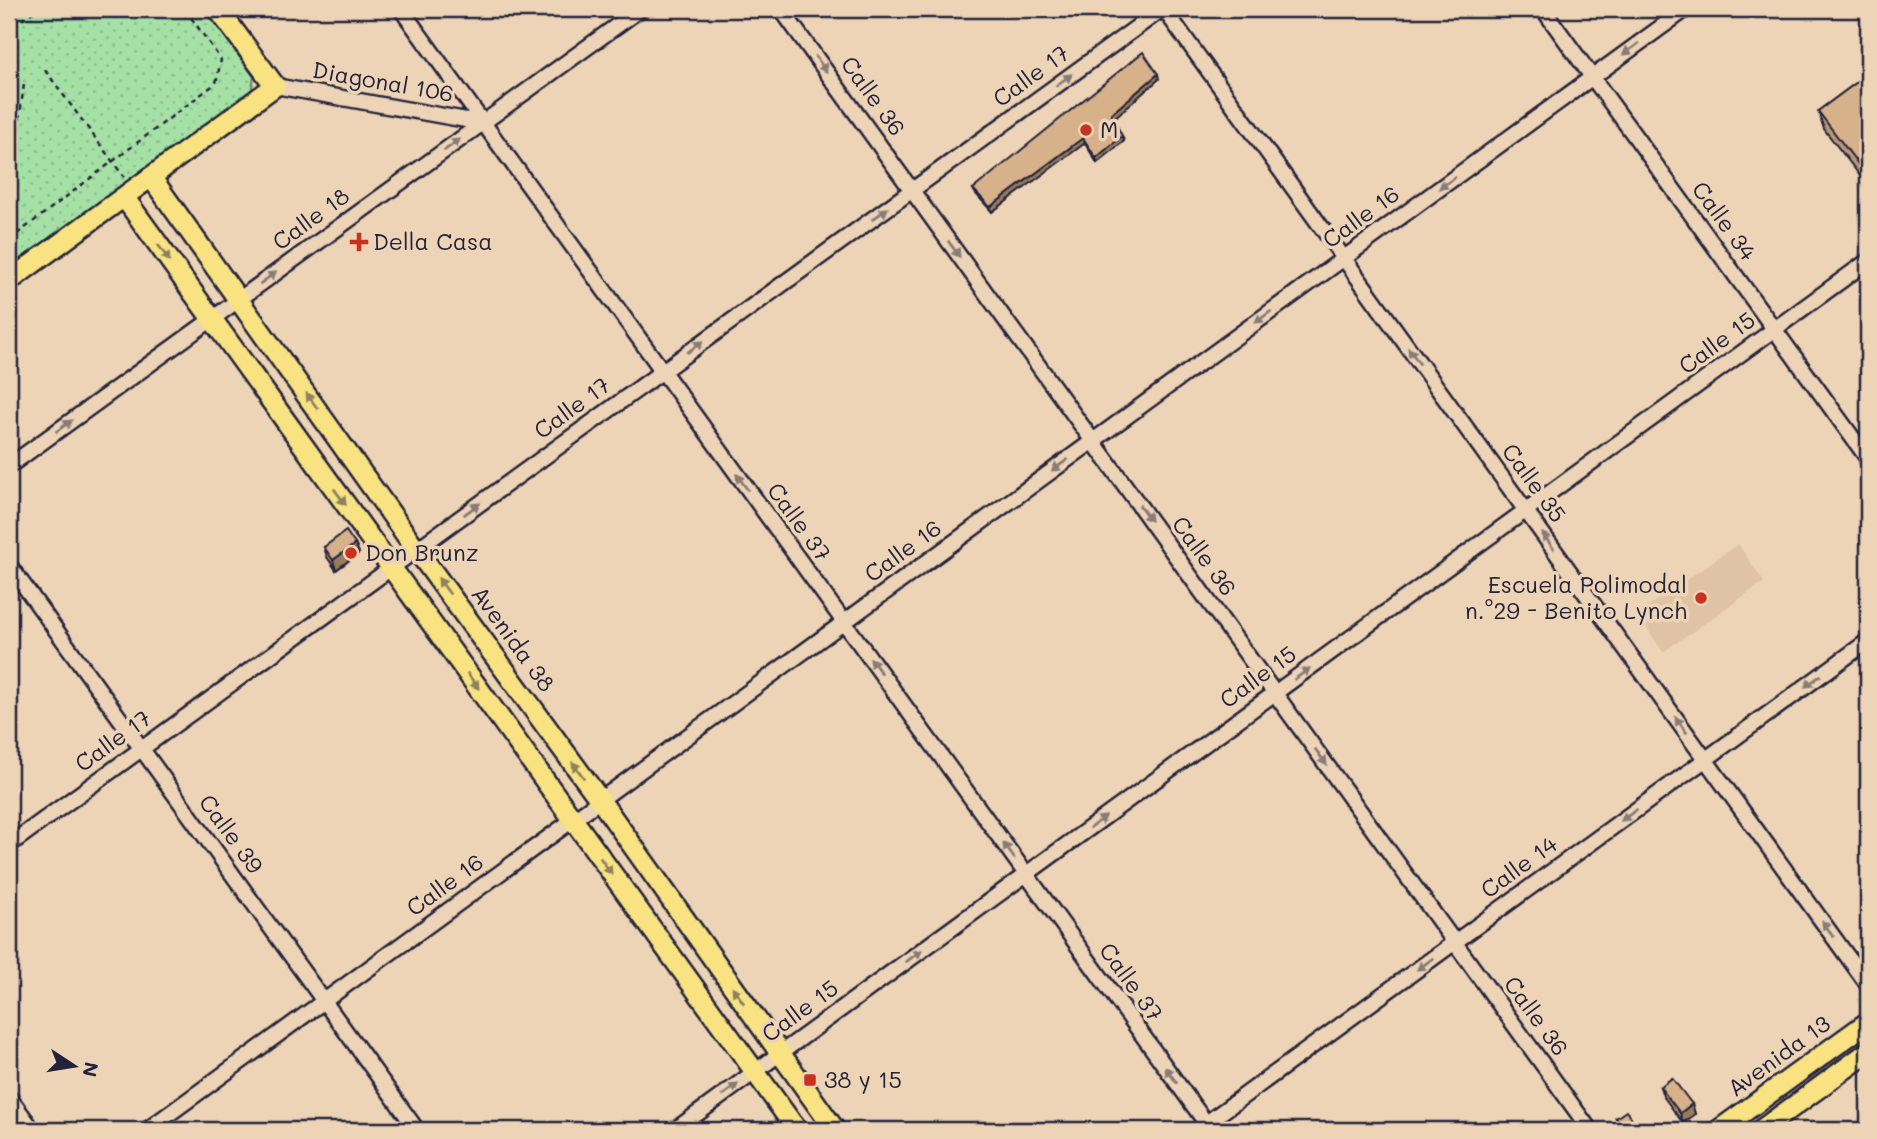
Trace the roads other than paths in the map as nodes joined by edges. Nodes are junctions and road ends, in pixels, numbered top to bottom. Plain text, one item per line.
1 (218, 9) edge
2 (401, 9) edge
3 (640, 9) edge
4 (781, 9) edge
5 (1163, 9) edge
6 (1543, 9) edge
7 (1686, 9) edge
8 (1592, 77) junction
9 (275, 86) junction
10 (483, 122) junction
11 (151, 177) junction
12 (912, 190) junction
13 (129, 194) junction
14 (1344, 258) junction
15 (1868, 261) edge
16 (9, 281) edge
17 (239, 299) junction
18 (212, 319) junction
19 (1774, 329) junction
20 (662, 371) junction
21 (1093, 441) junction
22 (1868, 459) edge
23 (9, 466) edge
24 (1526, 510) junction
25 (416, 549) junction
26 (9, 565) edge
27 (391, 568) junction
28 (844, 622) junction
29 (1868, 641) edge
30 (1275, 693) junction
31 (141, 749) junction
32 (1706, 760) junction
33 (600, 800) junction
34 (573, 820) junction
35 (9, 845) edge
36 (1026, 875) junction
37 (1455, 942) junction
38 (1868, 985) edge
39 (323, 1001) junction
40 (1868, 1022) edge
41 (1868, 1052) edge
42 (779, 1054) junction
43 (755, 1072) junction
44 (9, 1097) edge
45 (1204, 1128) edge
46 (33, 1130) edge
47 (147, 1130) edge
48 (416, 1130) edge
49 (675, 1130) edge
50 (797, 1130) edge
51 (835, 1130) edge
52 (1590, 1130) edge
53 (1719, 1130) edge
54 (1761, 1130) edge

1 - 9 main road
2 - 10 street, Calle 37
3 - 10 street, Calle 18
4 -> 12 street, Calle 36
12 -> 5 street, Calle 17
5 - 14 street, Calle 35
6 - 8 street, Calle 34
7 -> 8 street, Calle 16
8 -> 14 street, Calle 16
8 - 19 street, Calle 34
9 - 10 street, Diagonal 106
9 - 11 main road
17 -> 10 street, Calle 18
10 - 20 street, Calle 37
11 - 13 main road
11 - 17 main road, Avenida 38
20 -> 12 street, Calle 17
12 -> 21 street, Calle 36
13 - 16 main road
13 -> 18 main road
14 -> 21 street, Calle 16
24 -> 14 street, Calle 35
15 - 19 street, Calle 15
17 - 18 street, Calle 18
25 -> 17 main road, Avenida 38
23 -> 18 street, Calle 18
18 -> 27 main road
19 - 22 street, Calle 34
19 - 24 street, Calle 15
25 -> 20 street, Calle 17
28 -> 20 street, Calle 37
21 -> 28 street, Calle 16
21 -> 30 street, Calle 36
30 -> 24 street, Calle 15
32 -> 24 street, Calle 35
25 - 27 street, Calle 17
33 -> 25 main road, Avenida 38
26 - 31 street, Calle 39
27 - 31 street, Calle 17
27 -> 34 main road
28 - 33 street, Calle 16
36 -> 28 street, Calle 37
29 -> 32 street, Calle 14
36 -> 30 street, Calle 15
30 -> 37 street, Calle 36
31 - 35 street, Calle 17
31 - 39 street, Calle 39
32 -> 37 street, Calle 14
38 -> 32 street, Calle 35
33 - 34 street, Calle 16
42 -> 33 main road, Avenida 38
34 - 39 street, Calle 16
34 -> 43 main road
42 -> 36 street, Calle 15
45 -> 36 street, Calle 37
37 -> 45 street, Calle 14
37 - 52 street, Calle 36
39 - 47 street, Calle 16
39 - 48 street, Calle 39
40 - 53 main road, Avenida 13
41 - 54 main road
42 - 43 street, Calle 15
42 - 51 main road, Avenida 38
49 -> 43 street, Calle 15
43 - 50 main road
44 - 46 street

